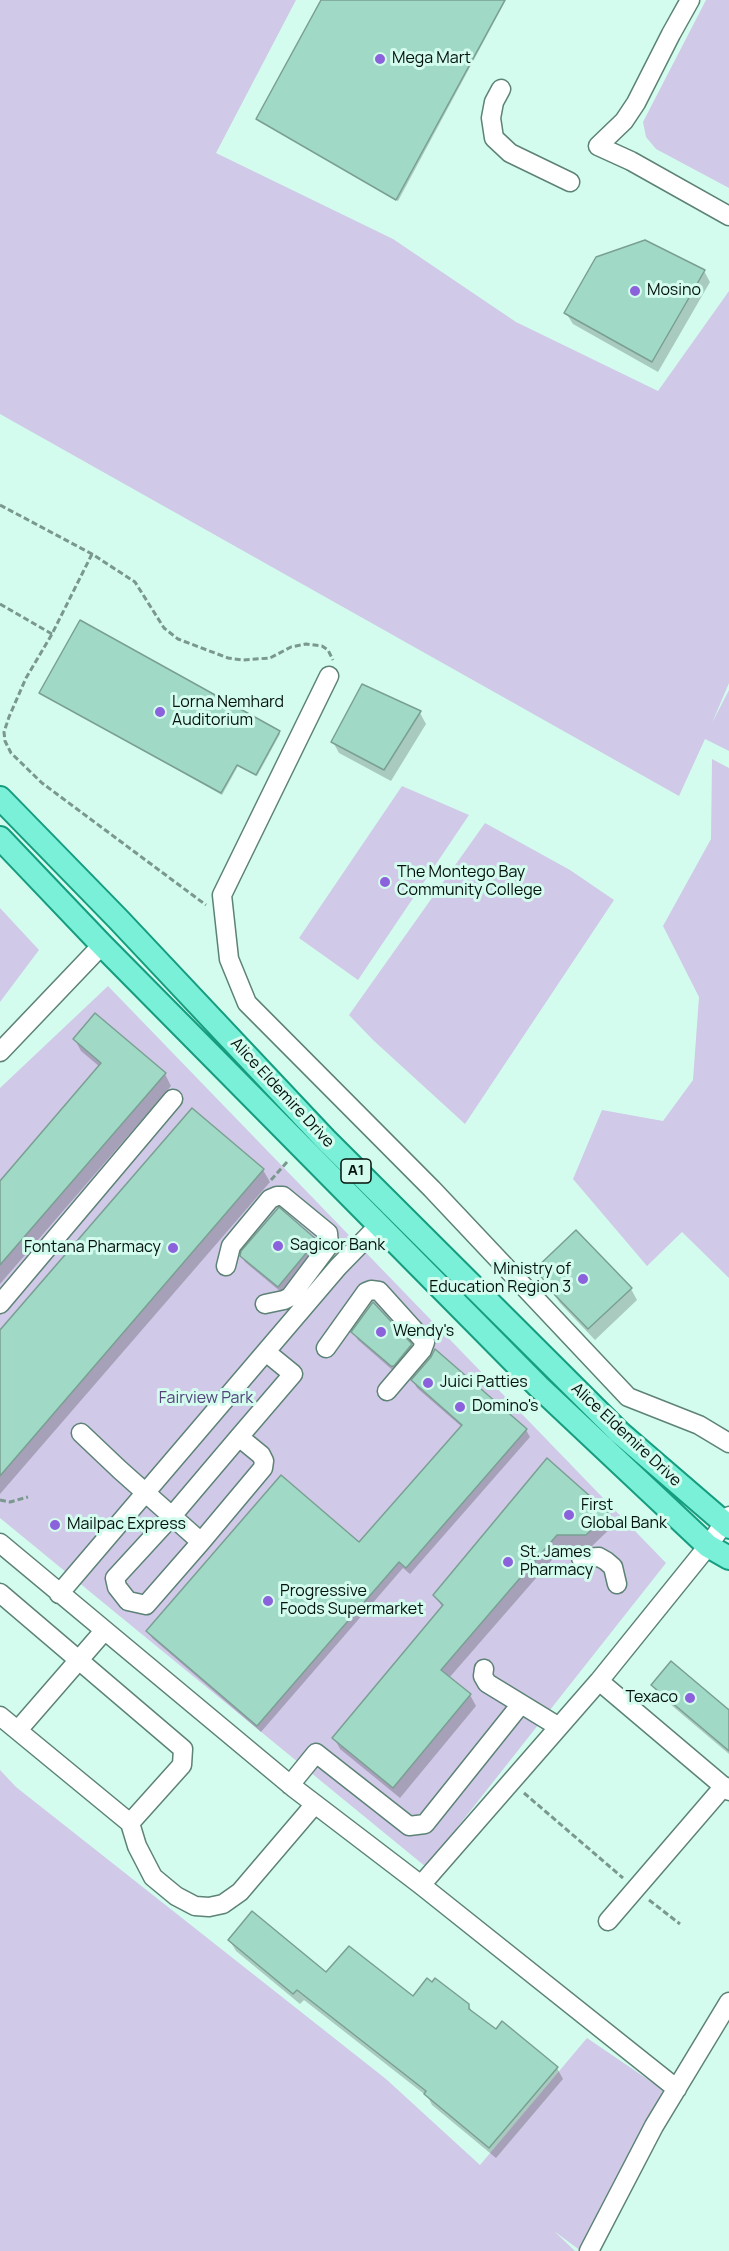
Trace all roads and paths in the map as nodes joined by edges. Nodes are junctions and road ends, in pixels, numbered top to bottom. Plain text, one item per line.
1 (690, 0) edge
2 (501, 89) dead end
3 (570, 182) dead end
4 (729, 216) edge
5 (0, 506) edge
6 (92, 554) junction
7 (0, 604) edge
8 (52, 634) junction
9 (329, 676) joint
10 (0, 798) edge
11 (0, 838) edge
12 (225, 919) junction
13 (102, 945) junction
14 (0, 1052) edge
15 (173, 1099) dead end
16 (303, 1147) junction
17 (270, 1199) junction
18 (379, 1225) junction
19 (226, 1266) dead end
20 (0, 1304) edge
21 (265, 1304) dead end
22 (326, 1348) dead end
23 (266, 1352) junction
24 (387, 1391) dead end
25 (81, 1433) dead end
26 (239, 1437) junction
27 (729, 1443) edge
28 (146, 1492) junction
29 (27, 1497) dead end
30 (0, 1500) edge
31 (172, 1516) junction
32 (728, 1522) edge
33 (201, 1542) junction
34 (0, 1543) edge
35 (708, 1546) junction
36 (581, 1558) dead end
37 (729, 1558) edge
38 (617, 1584) dead end
39 (0, 1593) edge
40 (59, 1594) junction
41 (104, 1631) junction
42 (80, 1659) junction
43 (484, 1669) dead end
44 (599, 1681) junction
45 (521, 1704) junction
46 (0, 1716) edge
47 (559, 1727) junction
48 (18, 1730) junction
49 (511, 1782) junction
50 (290, 1785) junction
51 (726, 1788) edge
52 (315, 1804) junction
53 (130, 1823) junction
54 (421, 1885) junction
55 (636, 1889) junction
56 (608, 1921) dead end
57 (680, 1924) dead end
58 (729, 2002) edge
59 (677, 2089) junction
60 (590, 2251) edge

1 - 4 lane
2 - 3 lane
5 - 6 path
6 - 8 path
6 - 9 path
7 - 8 path
8 - 12 path
9 - 12 lane
10 - 32 main road, Alice Eldemire Drive / A1
11 - 13 main road, Alice Eldemire Drive / A1
12 - 27 lane
13 - 14 lane
13 - 16 main road, Alice Eldemire Drive / A1
15 - 20 lane
16 - 17 path
16 - 18 main road, Alice Eldemire Drive / A1
17 - 19 lane
17 - 21 lane
18 - 23 lane
18 - 35 main road, Alice Eldemire Drive / A1
22 - 24 lane
23 - 26 lane
23 - 28 lane
25 - 28 lane
26 - 31 lane
26 - 33 lane
28 - 31 lane
28 - 40 lane
29 - 30 path
31 - 33 lane
31 - 33 lane
32 - 35 lane
34 - 40 lane
35 - 37 main road, Alice Eldemire Drive / A1
35 - 44 lane
36 - 38 lane
39 - 42 lane
40 - 41 lane
41 - 42 lane
41 - 50 lane
42 - 48 lane
42 - 53 lane
43 - 45 lane
44 - 47 lane
44 - 51 lane
45 - 47 lane
45 - 50 lane
46 - 48 lane
47 - 49 lane
48 - 53 lane
49 - 54 lane
49 - 55 path
50 - 52 lane
51 - 55 lane
52 - 53 lane
52 - 54 lane
54 - 59 lane
55 - 56 lane
55 - 57 path
58 - 59 lane
59 - 60 lane

